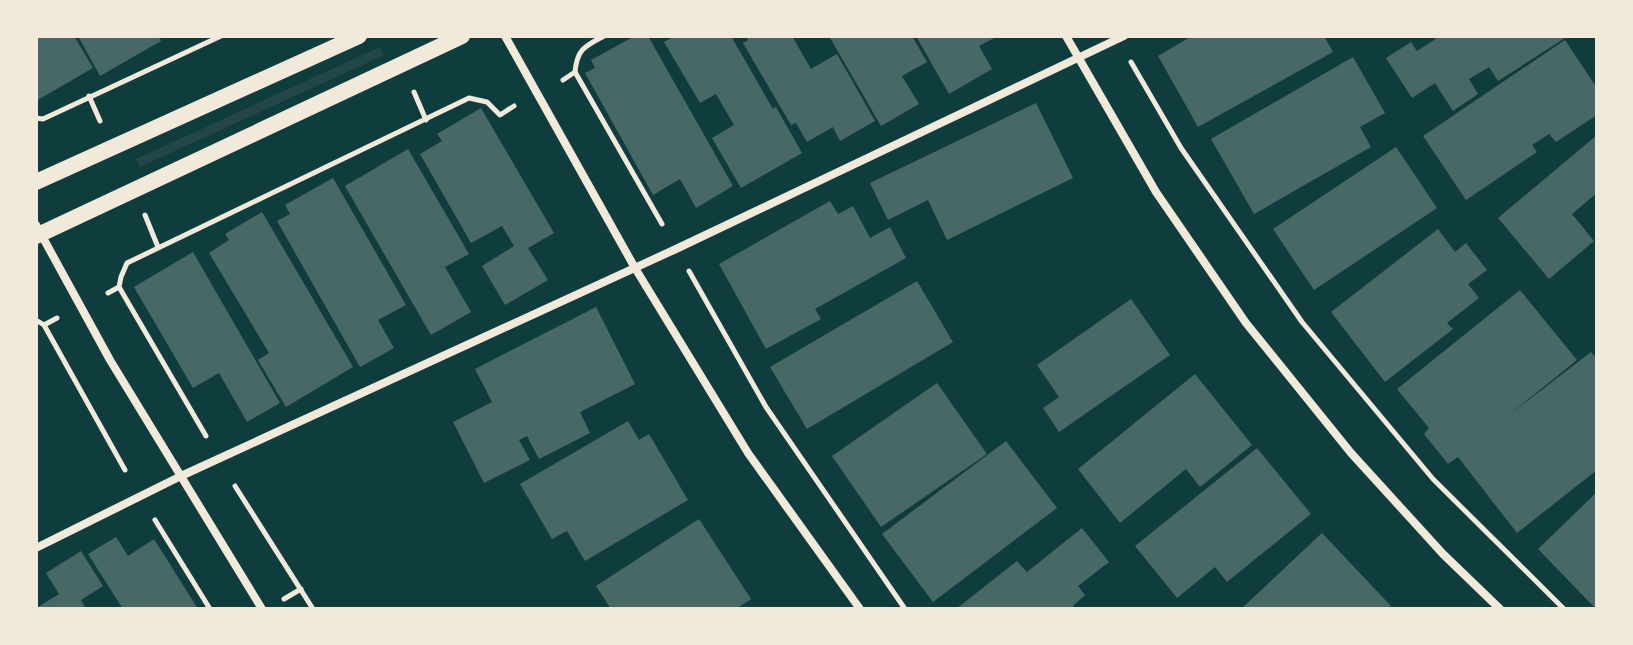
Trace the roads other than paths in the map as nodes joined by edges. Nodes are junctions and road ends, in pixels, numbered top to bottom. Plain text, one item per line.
1 (359, 36) edge
2 (462, 36) edge
3 (505, 36) edge
4 (1066, 36) edge
5 (1124, 36) edge
6 (1078, 57) junction
7 (36, 182) edge
8 (38, 232) edge
9 (635, 268) junction
10 (181, 476) junction
11 (36, 548) edge
12 (262, 609) edge
13 (860, 609) edge
14 (1500, 609) edge

1 - 7 main road
2 - 8 main road
3 - 9 street
4 - 6 street
5 - 6 street
6 - 9 street
6 - 14 street
8 - 10 street
9 - 10 street
9 - 13 street
10 - 11 street
10 - 12 street

